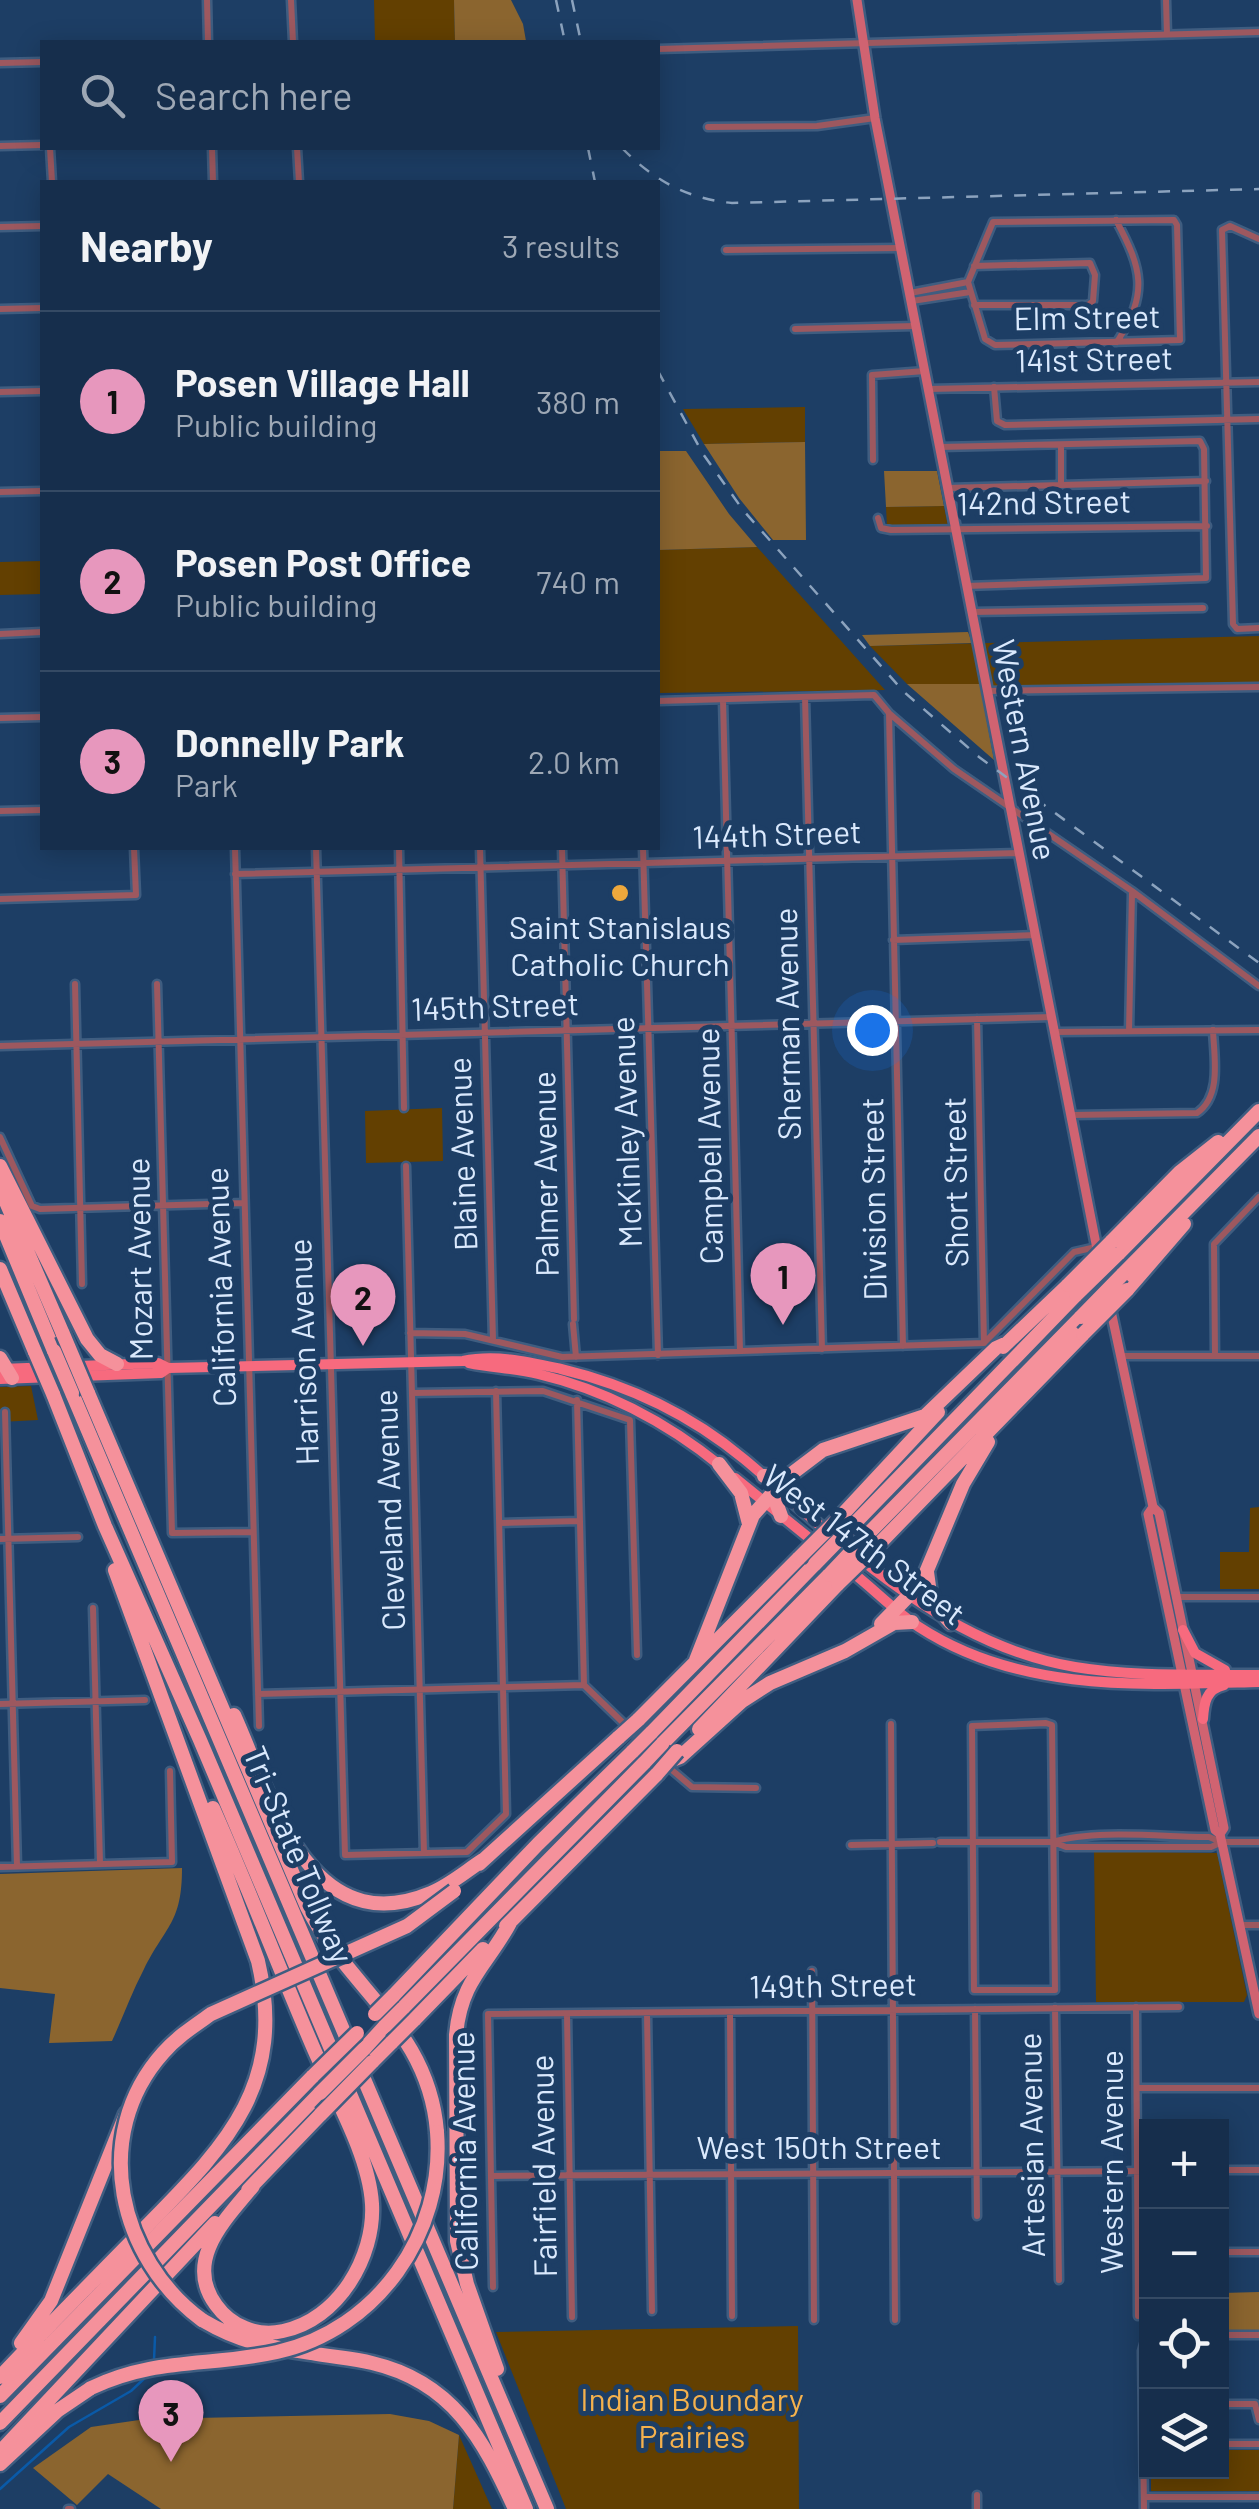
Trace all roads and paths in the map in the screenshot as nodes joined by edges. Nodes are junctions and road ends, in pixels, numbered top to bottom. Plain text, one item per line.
1 (206, 0) edge
2 (291, 0) edge
3 (856, 0) edge
4 (1166, 0) edge
5 (1259, 32) edge
6 (1166, 34) junction
7 (208, 40) edge
8 (293, 40) edge
9 (862, 44) junction
10 (660, 50) edge
11 (40, 62) edge
12 (0, 63) edge
13 (875, 118) junction
14 (708, 127) dead end
15 (40, 145) edge
16 (0, 146) edge
17 (50, 150) edge
18 (212, 150) edge
19 (297, 150) edge
20 (52, 180) edge
21 (213, 180) edge
22 (298, 180) edge
23 (1116, 220) junction
24 (40, 226) edge
25 (0, 227) edge
26 (1259, 239) edge
27 (901, 248) junction
28 (726, 250) dead end
29 (974, 266) junction
30 (968, 282) junction
31 (970, 292) junction
32 (911, 297) junction
33 (974, 305) junction
34 (40, 308) edge
35 (0, 309) edge
36 (917, 326) junction
37 (795, 329) dead end
38 (1116, 343) junction
39 (926, 371) junction
40 (1227, 382) junction
41 (1259, 382) edge
42 (994, 388) junction
43 (929, 389) junction
44 (40, 390) edge
45 (0, 392) edge
46 (1228, 420) junction
47 (1259, 420) edge
48 (1060, 445) junction
49 (940, 448) junction
50 (873, 460) dead end
51 (1206, 481) junction
52 (1061, 484) junction
53 (948, 488) junction
54 (40, 491) edge
55 (0, 492) edge
56 (878, 518) dead end
57 (1207, 526) junction
58 (955, 530) junction
59 (966, 586) junction
60 (1203, 608) dead end
61 (972, 612) junction
62 (1259, 628) edge
63 (40, 632) edge
64 (0, 634) edge
65 (1259, 687) edge
66 (987, 691) junction
67 (805, 697) junction
68 (724, 700) junction
69 (660, 701) edge
70 (889, 713) junction
71 (40, 717) edge
72 (0, 718) edge
73 (40, 810) edge
74 (1012, 810) junction
75 (0, 811) edge
76 (134, 850) edge
77 (235, 850) edge
78 (316, 850) edge
79 (399, 850) edge
80 (480, 850) edge
81 (562, 850) edge
82 (643, 850) edge
83 (1020, 853) junction
84 (891, 856) junction
85 (810, 859) junction
86 (727, 861) junction
87 (643, 863) junction
88 (563, 865) junction
89 (480, 867) junction
90 (400, 870) junction
91 (317, 872) junction
92 (235, 874) junction
93 (1132, 891) junction
94 (0, 899) edge
95 (1036, 935) junction
96 (893, 940) junction
97 (76, 984) dead end
98 (157, 984) dead end
99 (1259, 986) edge
100 (1052, 1017) junction
101 (978, 1019) junction
102 (895, 1022) junction
103 (812, 1023) junction
104 (732, 1026) junction
105 (648, 1028) junction
106 (567, 1030) junction
107 (1214, 1030) junction
108 (1259, 1030) edge
109 (1130, 1031) junction
110 (1055, 1032) junction
111 (485, 1033) junction
112 (403, 1035) junction
113 (322, 1037) junction
114 (240, 1040) junction
115 (158, 1042) junction
116 (77, 1044) junction
117 (0, 1046) edge
118 (404, 1108) dead end
119 (1259, 1111) edge
120 (1072, 1115) junction
121 (1259, 1136) edge
122 (0, 1137) edge
123 (0, 1166) edge
124 (406, 1166) dead end
125 (0, 1188) edge
126 (1259, 1197) edge
127 (244, 1203) junction
128 (165, 1206) junction
129 (81, 1208) junction
130 (0, 1221) edge
131 (1108, 1248) junction
132 (0, 1269) edge
133 (1124, 1282) junction
134 (82, 1284) dead end
135 (1072, 1290) junction
136 (410, 1333) junction
137 (88, 1339) junction
138 (493, 1340) junction
139 (984, 1343) junction
140 (1007, 1343) junction
141 (903, 1346) junction
142 (822, 1349) junction
143 (740, 1351) junction
144 (658, 1354) junction
145 (576, 1356) junction
146 (1122, 1356) junction
147 (1215, 1356) junction
148 (1259, 1356) edge
149 (411, 1362) junction
150 (464, 1362) junction
151 (118, 1364) junction
152 (329, 1365) junction
153 (249, 1366) junction
154 (168, 1368) junction
155 (3, 1370) edge
156 (82, 1370) junction
157 (496, 1391) junction
158 (412, 1394) junction
159 (578, 1400) junction
160 (5, 1412) dead end
161 (1008, 1413) junction
162 (718, 1464) junction
163 (764, 1476) joint
164 (782, 1484) junction
165 (765, 1502) junction
166 (1153, 1508) junction
167 (781, 1516) junction
168 (580, 1521) junction
169 (846, 1521) junction
170 (500, 1524) junction
171 (749, 1524) junction
172 (104, 1526) junction
173 (253, 1532) junction
174 (78, 1538) dead end
175 (4, 1539) edge
176 (870, 1542) junction
177 (156, 1552) junction
178 (927, 1568) junction
179 (834, 1580) junction
180 (1176, 1596) junction
181 (908, 1597) junction
182 (1259, 1597) edge
183 (93, 1608) dead end
184 (896, 1610) junction
185 (912, 1622) junction
186 (951, 1623) junction
187 (1183, 1630) junction
188 (870, 1635) junction
189 (637, 1655) dead end
190 (696, 1660) junction
191 (1181, 1678) junction
192 (1240, 1678) junction
193 (1259, 1678) edge
194 (1196, 1679) junction
195 (584, 1685) junction
196 (503, 1687) junction
197 (420, 1690) junction
198 (340, 1692) junction
199 (258, 1694) junction
200 (145, 1700) dead end
201 (96, 1702) junction
202 (0, 1704) edge
203 (13, 1704) junction
204 (1202, 1719) junction
205 (891, 1724) dead end
206 (258, 1726) dead end
207 (178, 1736) junction
208 (656, 1738) junction
209 (670, 1761) junction
210 (170, 1771) dead end
211 (756, 1788) dead end
212 (1221, 1838) junction
213 (973, 1842) junction
214 (1053, 1842) junction
215 (1259, 1842) edge
216 (890, 1844) junction
217 (851, 1845) dead end
218 (424, 1853) junction
219 (100, 1864) junction
220 (17, 1866) junction
221 (0, 1867) edge
222 (451, 1888) junction
223 (511, 1920) junction
224 (1259, 1924) edge
225 (1240, 1925) junction
226 (812, 1971) dead end
227 (398, 2002) junction
228 (1179, 2007) dead end
229 (1055, 2008) junction
230 (1136, 2008) junction
231 (975, 2009) junction
232 (894, 2010) junction
233 (814, 2011) junction
234 (730, 2012) junction
235 (647, 2013) junction
236 (488, 2014) joint
237 (567, 2014) junction
238 (1259, 2014) edge
239 (368, 2056) junction
240 (1137, 2088) junction
241 (1259, 2088) edge
242 (134, 2100) junction
243 (1139, 2121) edge
244 (1229, 2170) edge
245 (1259, 2170) edge
246 (1057, 2171) junction
247 (1139, 2171) edge
248 (893, 2172) junction
249 (976, 2172) junction
250 (813, 2173) junction
251 (650, 2174) junction
252 (732, 2174) junction
253 (570, 2175) junction
254 (491, 2176) junction
255 (253, 2186) junction
256 (976, 2216) dead end
257 (1229, 2252) edge
258 (1259, 2252) edge
259 (1059, 2280) dead end
260 (493, 2287) dead end
261 (1139, 2299) edge
262 (652, 2311) dead end
263 (732, 2316) dead end
264 (1138, 2316) dead end
265 (572, 2317) dead end
266 (814, 2320) dead end
267 (895, 2320) dead end
268 (1229, 2335) edge
269 (1259, 2335) edge
270 (0, 2366) edge
271 (0, 2377) edge
272 (0, 2396) edge
273 (1229, 2404) edge
274 (1259, 2420) edge
275 (0, 2423) edge
276 (1229, 2444) edge
277 (1259, 2444) edge
278 (0, 2452) edge
279 (0, 2464) edge
280 (530, 2470) junction
281 (1144, 2479) edge
282 (978, 2495) dead end
283 (1259, 2496) edge
284 (1144, 2498) junction
285 (515, 2509) edge
286 (526, 2509) edge
287 (547, 2509) edge
288 (978, 2509) edge
289 (1144, 2509) edge

1 - 7 street
2 - 8 street
3 - 9 main road, Western Avenue
4 - 6 street
5 - 6 street
6 - 9 street
9 - 10 street
9 - 13 main road, Western Avenue
11 - 12 street
13 - 14 street
13 - 27 main road, Western Avenue
15 - 16 street
17 - 20 street
18 - 21 street
19 - 22 street
23 - 29 street
23 - 38 street
23 - 38 street, Elm Street
24 - 25 street
26 - 40 street
27 - 28 street
27 - 32 main road, Western Avenue
29 - 30 street
29 - 33 street
30 - 31 street
30 - 32 street
31 - 32 street
31 - 33 street
32 - 36 main road, Western Avenue
33 - 38 street, Elm Street
34 - 35 street
36 - 37 street
36 - 39 main road, Western Avenue
39 - 43 main road, Western Avenue
39 - 50 street
40 - 41 street, 141st Street
40 - 42 street, 141st Street
40 - 46 street
42 - 43 street, 141st Street
42 - 46 street
43 - 49 main road, Western Avenue
44 - 45 street
46 - 47 street
46 - 62 street
48 - 49 street
48 - 51 street
48 - 52 street
49 - 53 main road, Western Avenue
51 - 52 street
51 - 57 street
52 - 53 street
53 - 58 main road, Western Avenue
54 - 55 street
56 - 58 street, 142nd Street
57 - 58 street, 142nd Street
57 - 59 street
58 - 59 main road, Western Avenue
59 - 61 main road, Western Avenue
60 - 61 street
61 - 66 main road, Western Avenue
63 - 64 street
65 - 66 street
66 - 74 main road, Western Avenue
67 - 68 street
67 - 70 street
67 - 85 street, Sherman Avenue
68 - 69 street
68 - 86 street, Campbell Avenue
70 - 74 street
70 - 84 street, Division Street
71 - 72 street
73 - 75 street
74 - 83 main road, Western Avenue
74 - 93 street
76 - 94 street
77 - 92 street, California Avenue
78 - 91 street, Harrison Avenue
79 - 90 street
80 - 89 street, Blaine Avenue
81 - 88 street, Palmer Avenue
82 - 87 street, McKinley Avenue
83 - 84 street, 144th Street
83 - 95 main road, Western Avenue
84 - 85 street, 144th Street
84 - 96 street, Division Street
85 - 86 street, 144th Street
85 - 103 street, Sherman Avenue
86 - 87 street, 144th Street
86 - 104 street, Campbell Avenue
87 - 88 street, 144th Street
87 - 105 street, McKinley Avenue
88 - 89 street, 144th Street
88 - 106 street, Palmer Avenue
89 - 90 street, 144th Street
89 - 111 street, Blaine Avenue
90 - 91 street, 144th Street
90 - 112 street
91 - 92 street, 144th Street
91 - 113 street, Harrison Avenue
92 - 114 street, California Avenue
93 - 99 street
93 - 109 street
95 - 96 street
95 - 100 main road, Western Avenue
96 - 102 street, Division Street
97 - 116 street
98 - 115 street, Mozart Avenue
100 - 101 street, 145th Street
100 - 110 main road, Western Avenue
101 - 102 street, 145th Street
101 - 139 street, Short Street
102 - 103 street, 145th Street
102 - 141 street, Division Street
103 - 104 street, 145th Street
103 - 142 street, Sherman Avenue
104 - 105 street, 145th Street
104 - 143 street, Campbell Avenue
105 - 106 street, 145th Street
105 - 144 street, McKinley Avenue
106 - 111 street, 145th Street
106 - 145 street, Palmer Avenue
107 - 108 street
107 - 109 street
107 - 120 street
109 - 110 street
110 - 120 main road, Western Avenue
111 - 112 street, 145th Street
111 - 138 street, Blaine Avenue
112 - 113 street, 145th Street
112 - 118 street
113 - 114 street, 145th Street
113 - 152 street, Harrison Avenue
114 - 115 street, 145th Street
114 - 127 street, California Avenue
115 - 116 street, 145th Street
115 - 128 street, Mozart Avenue
116 - 117 street, 145th Street
116 - 129 street
119 - 131 highway
120 - 131 main road, Western Avenue
121 - 133 highway
122 - 129 street
123 - 137 highway
124 - 136 street, Cleveland Avenue
125 - 177 highway, bridge
126 - 147 street
127 - 128 street
127 - 153 street, California Avenue
128 - 129 street
128 - 154 street, Mozart Avenue
129 - 134 street
130 - 280 highway, Tri-State Tollway, bridge
131 - 135 highway, bridge
131 - 139 street
131 - 146 main road, Western Avenue
132 - 172 highway, Tri-State Tollway, bridge
133 - 161 highway, bridge
133 - 176 highway, bridge
135 - 140 highway
135 - 169 highway
136 - 138 street
136 - 149 street, Cleveland Avenue
137 - 151 highway
137 - 156 highway
138 - 145 street
139 - 141 street
140 - 164 highway
140 - 169 highway
141 - 142 street
142 - 143 street
143 - 144 street
144 - 145 street
146 - 147 street
146 - 166 main road, Western Avenue
147 - 148 street
149 - 150 main road, West 147th Street
149 - 152 main road, West 147th Street
149 - 158 street, Cleveland Avenue
150 - 162 main road, West 147th Street
150 - 163 main road, West 147th Street
151 - 154 main road, West 147th Street
151 - 156 main road, West 147th Street
152 - 153 main road, West 147th Street
152 - 198 street, Harrison Avenue
153 - 154 main road, West 147th Street
153 - 173 street, California Avenue
154 - 156 main road, West 147th Street
154 - 173 street, Mozart Avenue
155 - 156 main road, West 147th Street
157 - 158 street
157 - 159 street
157 - 170 street
158 - 197 street, Cleveland Avenue
159 - 168 street
159 - 189 street
160 - 175 street
161 - 176 highway
161 - 178 highway
162 - 165 main road, West 147th Street
162 - 171 highway
163 - 164 highway
164 - 165 highway
164 - 167 highway
164 - 181 main road, West 147th Street
165 - 167 main road, West 147th Street
165 - 171 highway
166 - 180 main road, Western Avenue
166 - 191 main road, Western Avenue
167 - 184 main road, West 147th Street
168 - 170 street
168 - 195 street
169 - 190 highway, bridge
169 - 208 highway, bridge
170 - 196 street
171 - 190 highway
172 - 207 highway
172 - 286 highway, Tri-State Tollway
173 - 199 street, California Avenue
174 - 175 street
175 - 203 street
176 - 179 highway, bridge
177 - 222 highway
177 - 279 highway, bridge
178 - 181 highway
178 - 186 highway
179 - 208 highway
179 - 209 highway
180 - 182 street
180 - 187 main road, Western Avenue
181 - 184 highway
181 - 186 main road, West 147th Street
183 - 201 street
184 - 185 main road, West 147th Street
184 - 188 highway
185 - 188 highway
185 - 191 main road, West 147th Street
186 - 191 main road, West 147th Street
187 - 192 main road
187 - 194 main road, Western Avenue
188 - 209 highway
190 - 222 highway, bridge
191 - 194 main road, West 147th Street
191 - 212 main road, Western Avenue
192 - 193 main road, West 147th Street
192 - 194 main road, West 147th Street
192 - 204 main road
194 - 204 main road, Western Avenue
195 - 196 street
195 - 211 street
196 - 197 street
196 - 218 street
197 - 198 street
197 - 218 street, Cleveland Avenue
198 - 199 street
198 - 218 street, Harrison Avenue
199 - 206 street, California Avenue
200 - 201 street
201 - 203 street
201 - 219 street
202 - 203 street
203 - 220 street
204 - 212 main road, Western Avenue
205 - 216 street
207 - 255 highway
207 - 271 highway
208 - 227 highway, bridge
209 - 223 highway
210 - 219 street
212 - 214 street
212 - 215 street
212 - 225 main road
213 - 214 street
213 - 214 street, Artesian Avenue
213 - 214 street, Artesian Avenue
213 - 216 street
216 - 217 street
216 - 232 street
219 - 220 street
220 - 221 street
222 - 242 highway, bridge
223 - 239 highway, bridge
223 - 280 highway
224 - 225 street
225 - 238 main road
226 - 233 street
227 - 239 highway, bridge
227 - 272 highway, bridge
228 - 230 street, 149th Street
229 - 230 street, 149th Street
229 - 231 street, 149th Street
229 - 246 street, Artesian Avenue
230 - 240 street, Western Avenue
231 - 232 street, 149th Street
231 - 249 street
232 - 233 street, 149th Street
232 - 248 street
233 - 234 street, 149th Street
233 - 250 street
234 - 235 street, 149th Street
234 - 252 street
235 - 237 street, 149th Street
235 - 251 street
236 - 237 street, 149th Street
236 - 254 street, California Avenue
237 - 253 street, Fairfield Avenue
239 - 255 highway, bridge
239 - 275 highway, bridge
240 - 241 street
240 - 243 street, Western Avenue
242 - 270 highway, bridge
242 - 285 highway, bridge
244 - 245 street
246 - 247 street, West 150th Street
246 - 249 street, West 150th Street
246 - 259 street, Artesian Avenue
248 - 249 street, West 150th Street
248 - 250 street, West 150th Street
248 - 267 street
249 - 256 street
250 - 252 street, West 150th Street
250 - 266 street
251 - 252 street, West 150th Street
251 - 253 street, West 150th Street
251 - 262 street
252 - 263 street
253 - 254 street, West 150th Street
253 - 265 street, Fairfield Avenue
254 - 260 street, California Avenue
255 - 278 highway
257 - 258 street
261 - 264 street, Western Avenue
268 - 269 street
273 - 274 street
276 - 277 street
280 - 287 highway, Tri-State Tollway
281 - 284 street
282 - 288 street
283 - 284 street
284 - 289 street

